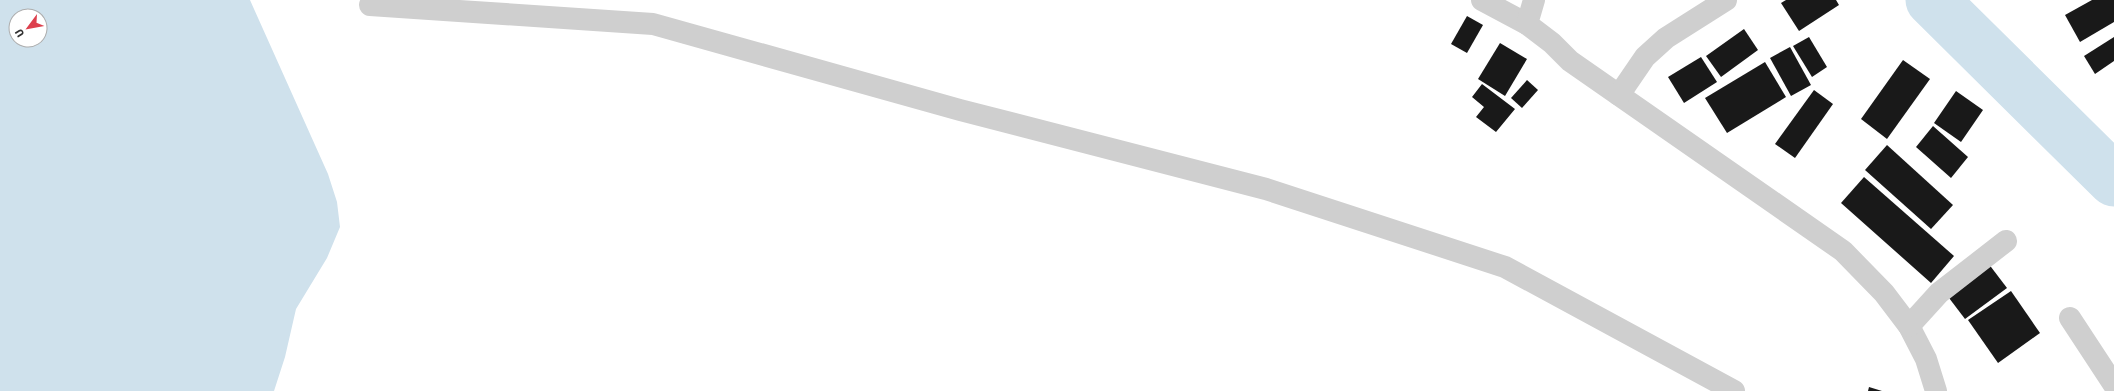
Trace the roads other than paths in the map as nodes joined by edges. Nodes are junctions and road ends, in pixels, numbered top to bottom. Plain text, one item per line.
1 (1482, 0) edge
2 (1534, 0) edge
3 (1726, 0) edge
4 (370, 4) dead end
5 (1527, 24) junction
6 (1619, 95) junction
7 (2006, 241) dead end
8 (2070, 318) dead end
9 (1909, 326) junction
10 (2114, 385) edge
11 (1734, 391) edge
12 (1936, 391) edge

1 - 5 lane
2 - 5 lane
3 - 6 lane
4 - 11 lane
5 - 6 lane
6 - 9 lane
7 - 9 lane
8 - 10 lane
9 - 12 lane

